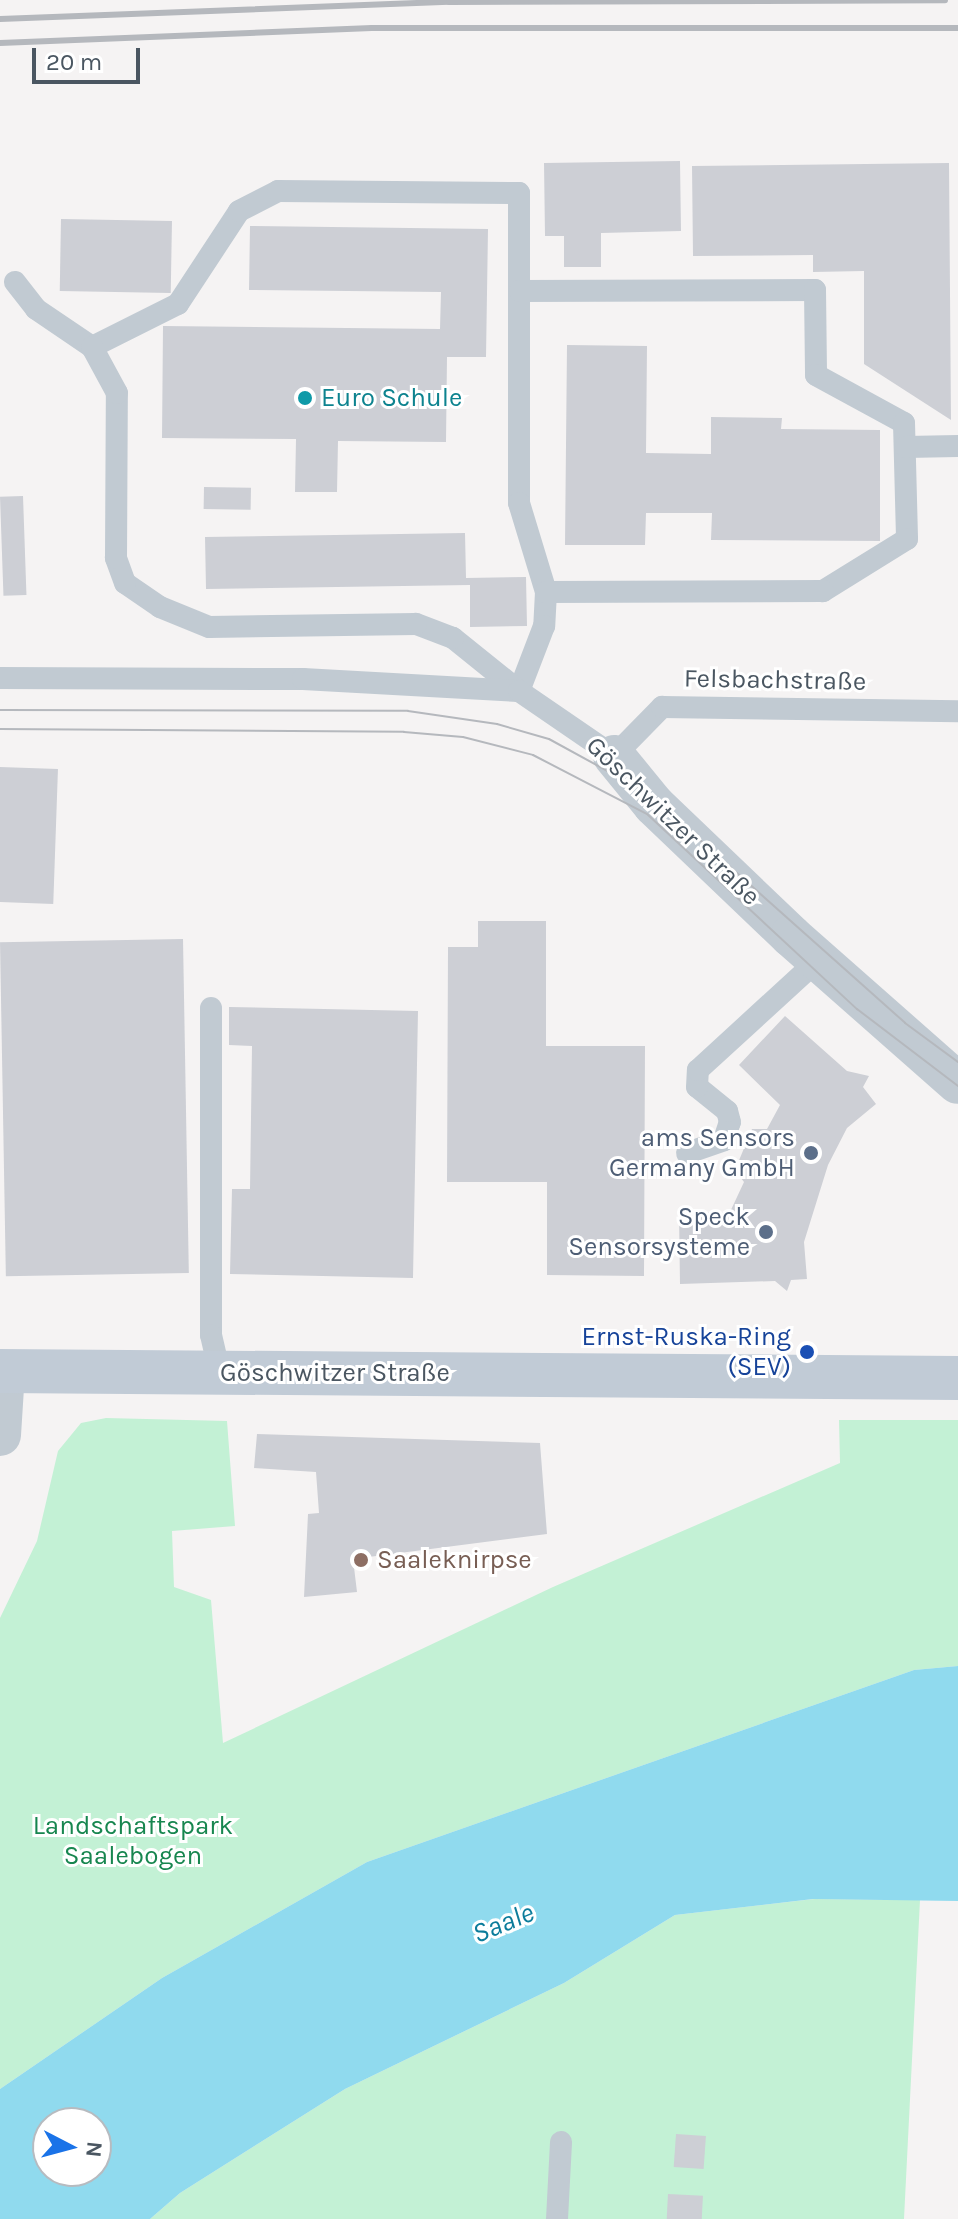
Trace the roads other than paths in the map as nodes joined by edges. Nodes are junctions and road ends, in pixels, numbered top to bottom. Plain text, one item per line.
1 (15, 282) dead end
2 (520, 291) junction
3 (92, 347) junction
4 (958, 446) edge
5 (906, 447) junction
6 (546, 592) junction
7 (0, 678) edge
8 (519, 691) junction
9 (958, 711) edge
10 (614, 756) junction
11 (818, 960) junction
12 (211, 1008) dead end
13 (958, 1083) edge
14 (687, 1153) dead end
15 (2, 1371) edge
16 (220, 1373) junction
17 (958, 1378) edge
18 (0, 1435) edge
19 (561, 2142) dead end
20 (557, 2219) edge

1 - 3 lane
2 - 3 lane
2 - 5 lane
2 - 6 lane
3 - 8 lane
4 - 5 lane
5 - 6 lane
6 - 8 lane
7 - 8 lane, Göschwitzer Straße
8 - 10 lane, Göschwitzer Straße
9 - 10 lane, Felsbachstraße
10 - 11 street, Göschwitzer Straße
11 - 13 street, Göschwitzer Straße
11 - 14 lane
12 - 16 lane
15 - 16 main road, Göschwitzer Straße
15 - 18 street
16 - 17 main road, Göschwitzer Straße
19 - 20 lane

